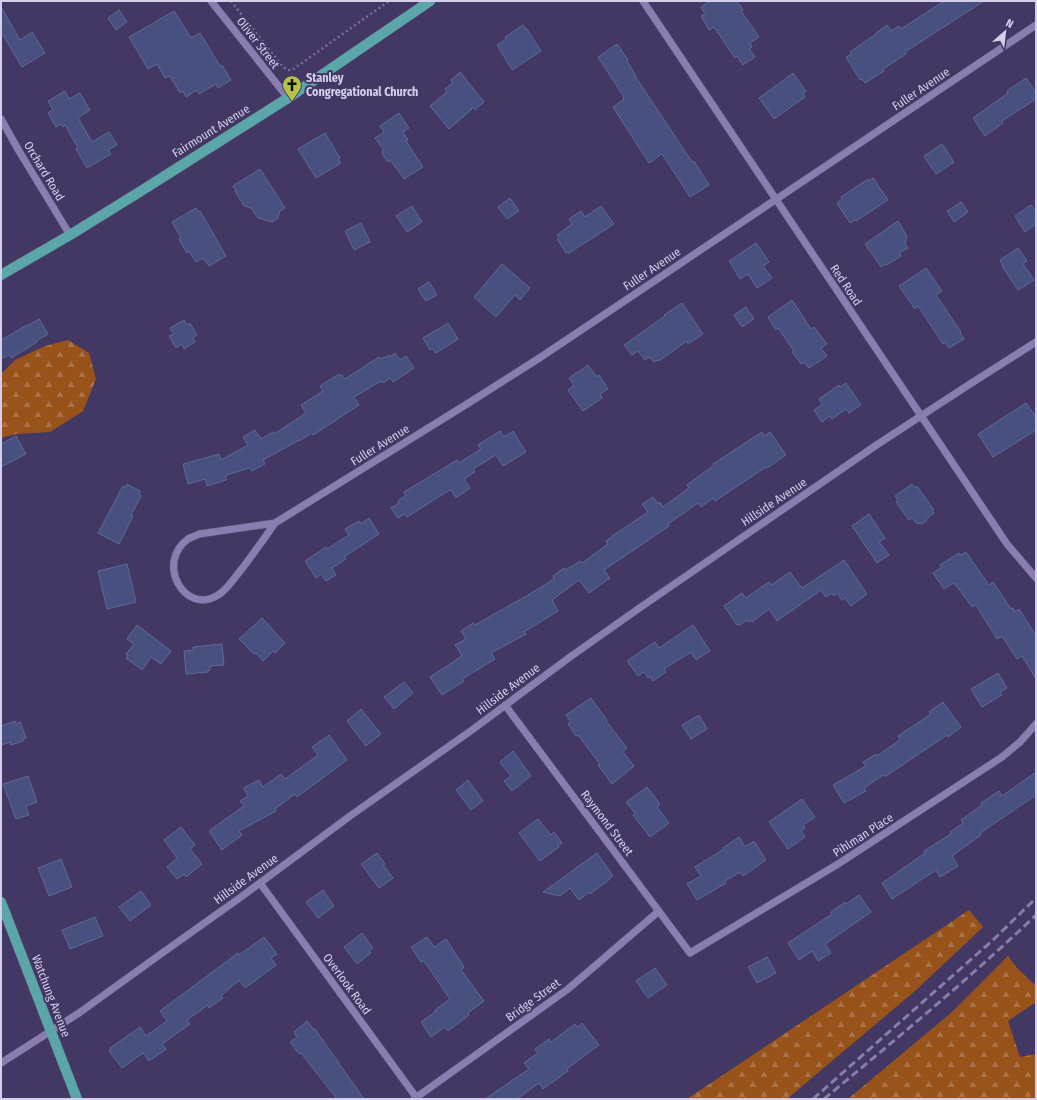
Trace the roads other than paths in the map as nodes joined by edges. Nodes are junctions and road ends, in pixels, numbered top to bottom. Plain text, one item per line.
1 (210, 1) edge
2 (430, 1) edge
3 (643, 1) edge
4 (1036, 25) edge
5 (288, 98) junction
6 (1, 119) edge
7 (776, 200) junction
8 (70, 235) junction
9 (1, 275) edge
10 (1036, 342) edge
11 (921, 416) junction
12 (275, 523) junction
13 (1036, 578) edge
14 (505, 705) junction
15 (1036, 724) edge
16 (260, 883) junction
17 (1, 902) edge
18 (659, 911) junction
19 (692, 952) joint
20 (51, 1031) junction
21 (1, 1063) edge
22 (415, 1098) edge
23 (77, 1099) edge

1 - 5 street, Oliver Street
2 - 5 main road, Fairmount Avenue
3 - 7 street, Red Road
4 - 7 street, Fuller Avenue
5 - 8 main road, Fairmount Avenue
6 - 8 street, Orchard Road
7 - 11 street, Red Road
7 - 12 street, Fuller Avenue
8 - 9 main road, Fairmount Avenue
10 - 11 street, Hillside Avenue
11 - 13 street, Red Road
11 - 14 street, Hillside Avenue
12 - 12 street, Fuller Avenue
14 - 16 street, Hillside Avenue
14 - 18 street, Raymond Street
15 - 19 street, Pihlman Place
16 - 20 street, Hillside Avenue
16 - 22 street, Overlook Road
17 - 20 main road, Watchung Avenue
18 - 19 street, Raymond Street
18 - 22 street, Bridge Street
20 - 21 street, Hillside Avenue
20 - 23 main road, Watchung Avenue

